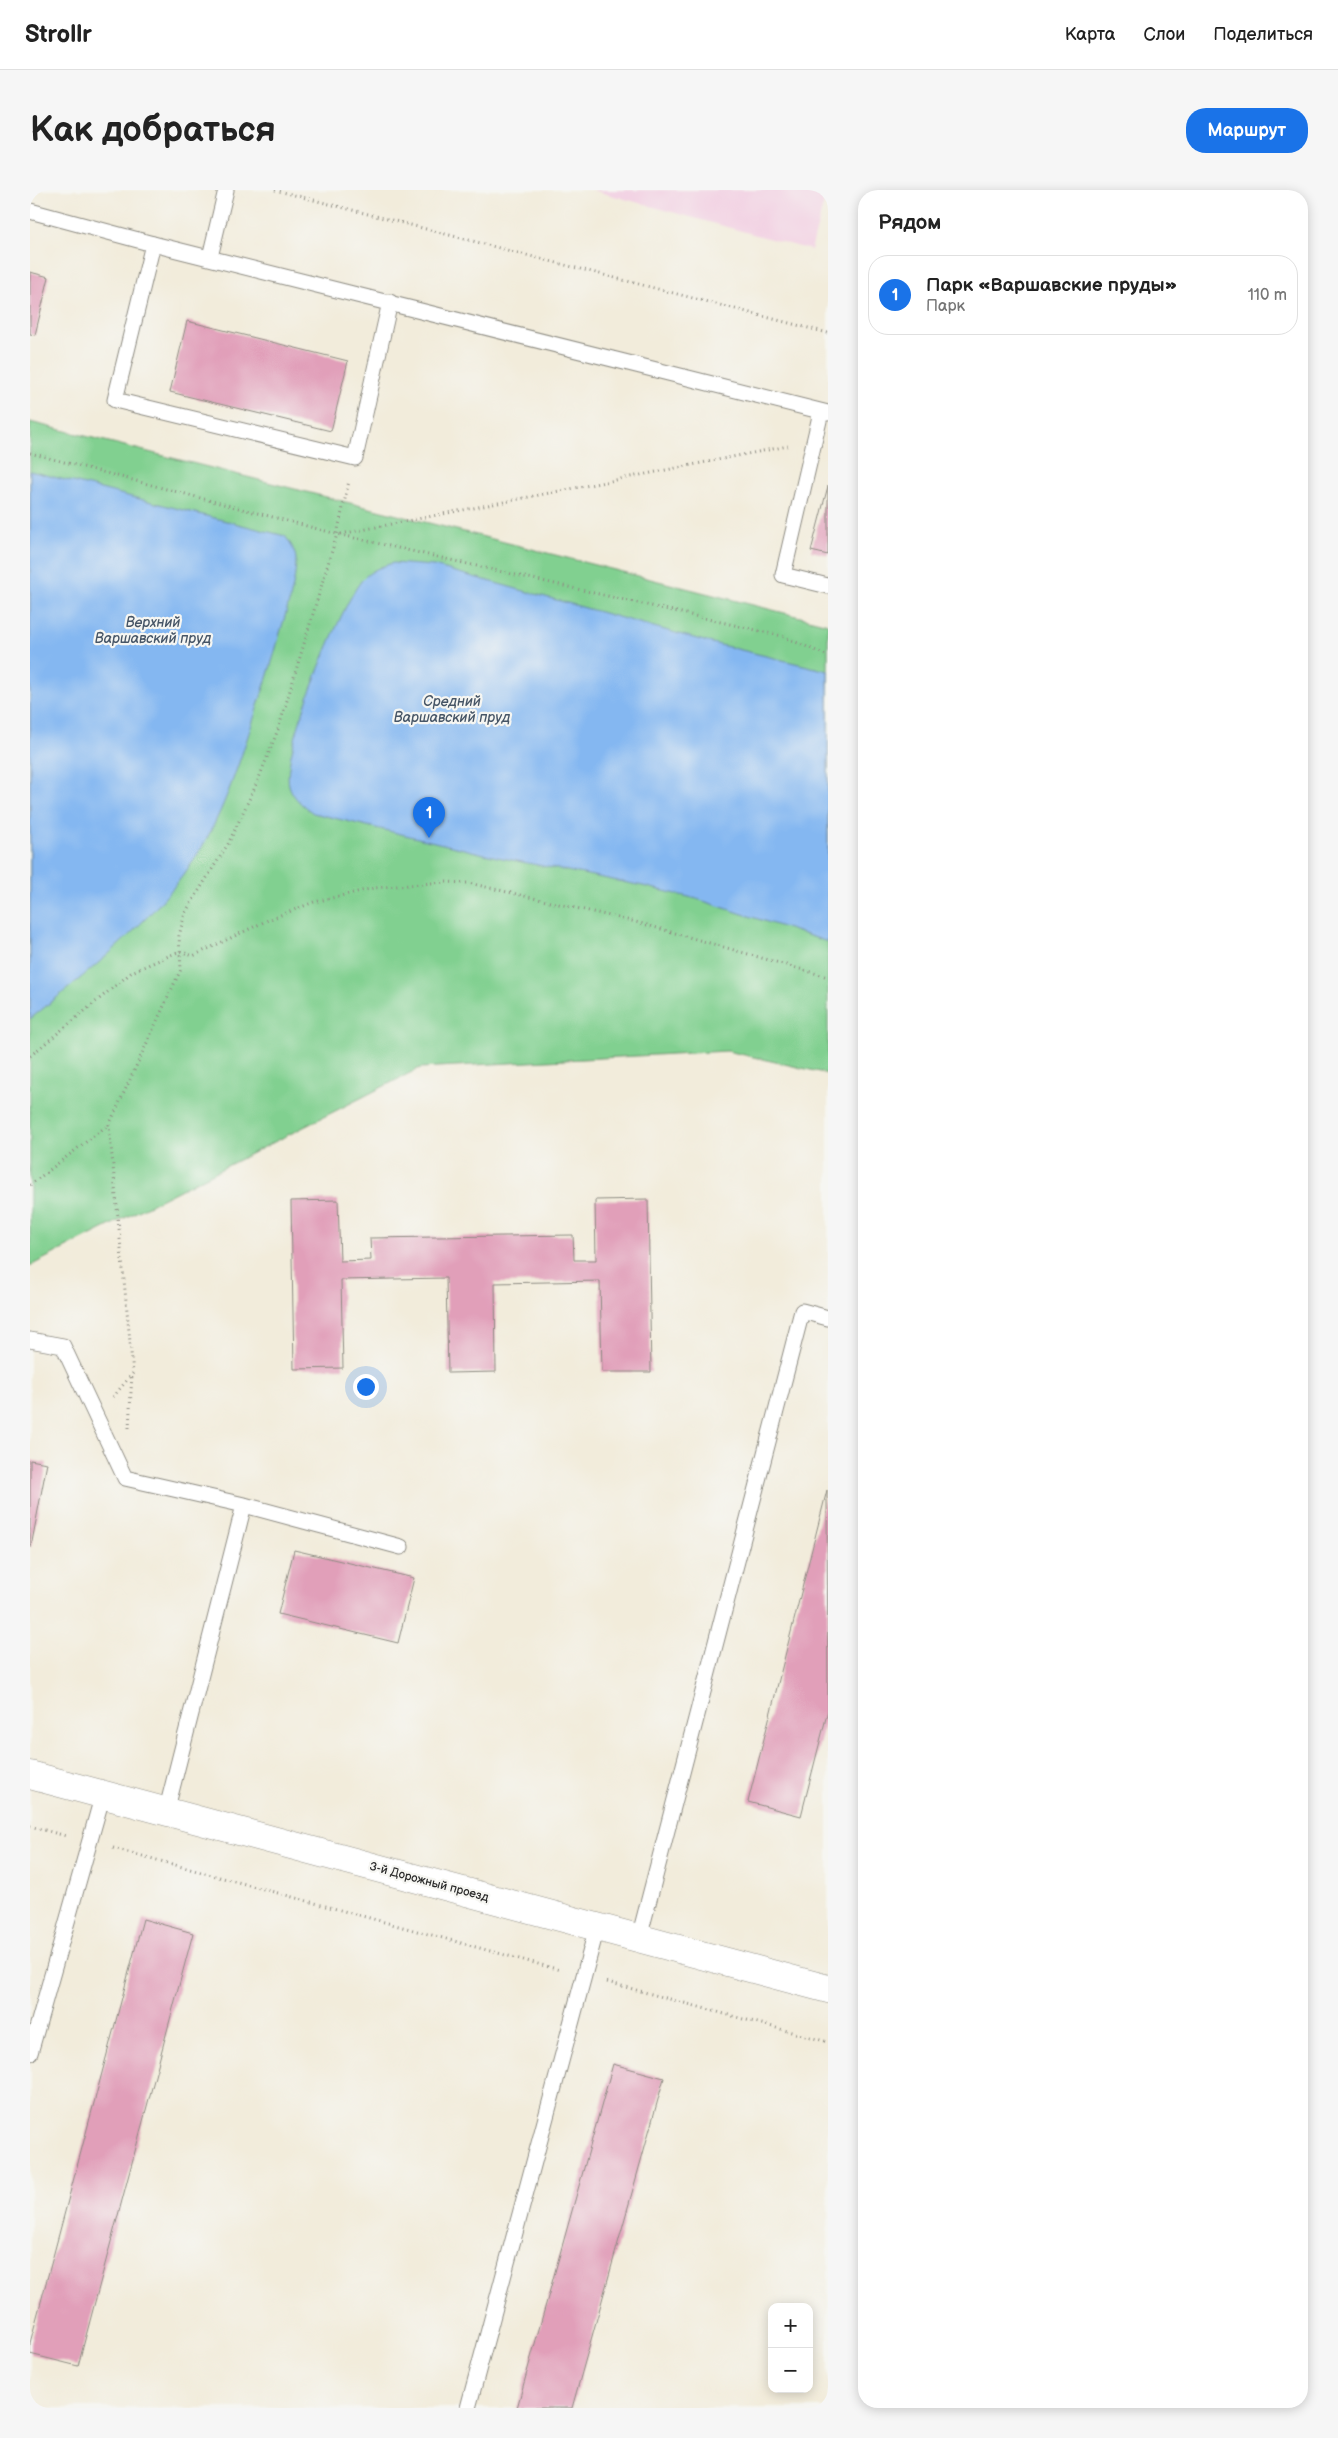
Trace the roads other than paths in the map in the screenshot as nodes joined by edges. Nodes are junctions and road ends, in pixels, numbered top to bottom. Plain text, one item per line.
1 (226, 190) edge
2 (30, 211) edge
3 (154, 244) junction
4 (210, 257) junction
5 (390, 302) junction
6 (825, 412) edge
7 (828, 586) edge
8 (828, 1318) edge
9 (30, 1340) edge
10 (244, 1505) junction
11 (402, 1548) dead end
12 (30, 1775) edge
13 (102, 1794) junction
14 (166, 1812) junction
15 (597, 1927) junction
16 (639, 1938) junction
17 (828, 1989) edge
18 (30, 2053) edge
19 (468, 2408) edge

1 - 4 lane
2 - 3 lane
3 - 4 lane
3 - 5 lane
4 - 5 lane
5 - 6 lane
6 - 7 lane
8 - 16 lane
9 - 10 lane
10 - 11 lane
10 - 14 lane
12 - 13 street, 3-й Дорожный проезд
13 - 14 street, 3-й Дорожный проезд
13 - 18 lane
14 - 15 street, 3-й Дорожный проезд
15 - 16 street, 3-й Дорожный проезд
15 - 19 lane
16 - 17 street, 3-й Дорожный проезд

